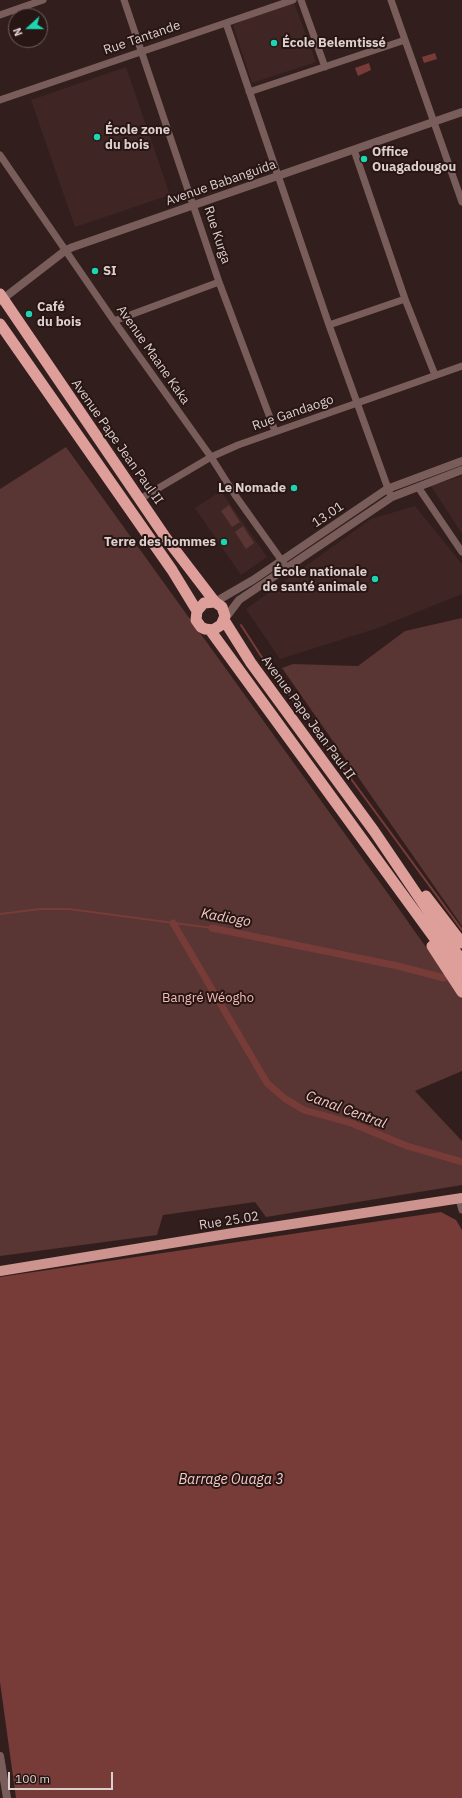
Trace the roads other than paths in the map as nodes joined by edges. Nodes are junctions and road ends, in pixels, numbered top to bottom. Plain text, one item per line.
1 (43, 0) edge
2 (124, 0) edge
3 (293, 0) edge
4 (301, 0) edge
5 (391, 0) edge
6 (0, 15) edge
7 (226, 23) junction
8 (405, 40) junction
9 (142, 51) junction
10 (325, 67) junction
11 (249, 92) junction
12 (0, 100) edge
13 (462, 112) edge
14 (435, 122) junction
15 (354, 150) junction
16 (0, 155) edge
17 (277, 177) junction
18 (462, 202) edge
19 (194, 204) junction
20 (66, 250) junction
21 (219, 282) junction
22 (1, 297) edge
23 (405, 299) junction
24 (114, 321) junction
25 (0, 324) edge
26 (329, 325) junction
27 (462, 366) edge
28 (435, 374) junction
29 (356, 403) junction
30 (274, 431) junction
31 (211, 457) junction
32 (462, 461) edge
33 (462, 470) edge
34 (418, 487) junction
35 (387, 489) junction
36 (392, 497) junction
37 (140, 499) junction
38 (462, 552) edge
39 (285, 564) junction
40 (214, 602) junction
41 (197, 611) junction
42 (224, 620) junction
43 (210, 630) junction
44 (374, 831) junction
45 (360, 837) junction
46 (462, 943) edge
47 (462, 961) edge
48 (462, 976) edge
49 (462, 992) edge
50 (460, 1199) edge
51 (462, 1210) edge
52 (0, 1271) edge
53 (0, 1756) edge
54 (7, 1798) edge

1 - 6 street
2 - 9 street, Rue Kurga
3 - 7 street, Rue Tantande
4 - 10 street
5 - 8 street
7 - 9 street, Rue Tantande
7 - 11 street
8 - 10 street
8 - 14 street
9 - 12 street, Rue Tantande
9 - 19 street, Rue Kurga
10 - 11 street
11 - 17 street
13 - 14 street, Avenue Babanguida
14 - 15 street, Avenue Babanguida
14 - 18 street
15 - 17 street, Avenue Babanguida
15 - 23 street
16 - 20 street, Avenue Maane Kaka
17 - 19 street, Avenue Babanguida
17 - 26 street
19 - 20 street, Avenue Babanguida
19 - 21 street, Rue Kurga
20 - 22 street, Avenue Babanguida
20 - 24 street, Avenue Maane Kaka
21 - 24 street
21 - 30 street, Rue Kurga
22 - 37 highway, Avenue Pape Jean Paul II
23 - 26 street
23 - 28 street
24 - 31 street, Avenue Maane Kaka
25 - 41 highway
26 - 29 street
27 - 28 street, Rue Gandaogo
28 - 29 street, Rue Gandaogo
29 - 30 street, Rue Gandaogo
29 - 35 street
30 - 31 street, Rue Gandaogo
31 - 37 street, Rue Gandaogo
31 - 39 street, Avenue Maane Kaka
32 - 35 street, 13.01
33 - 34 street, 13.01
34 - 36 street, 13.01
34 - 38 street
35 - 36 street
35 - 39 street, 13.01
36 - 39 street, 13.01
37 - 40 highway, Avenue Pape Jean Paul II
39 - 40 street, 13.01
39 - 42 street, 13.01
40 - 41 highway
40 - 42 highway, Avenue Pape Jean Paul II
41 - 43 highway
42 - 43 highway
42 - 44 highway, Avenue Pape Jean Paul II
43 - 45 highway
44 - 46 highway
44 - 47 highway
45 - 48 highway
45 - 49 highway
50 - 51 street
50 - 52 main road, Rue 25.02
53 - 54 street

